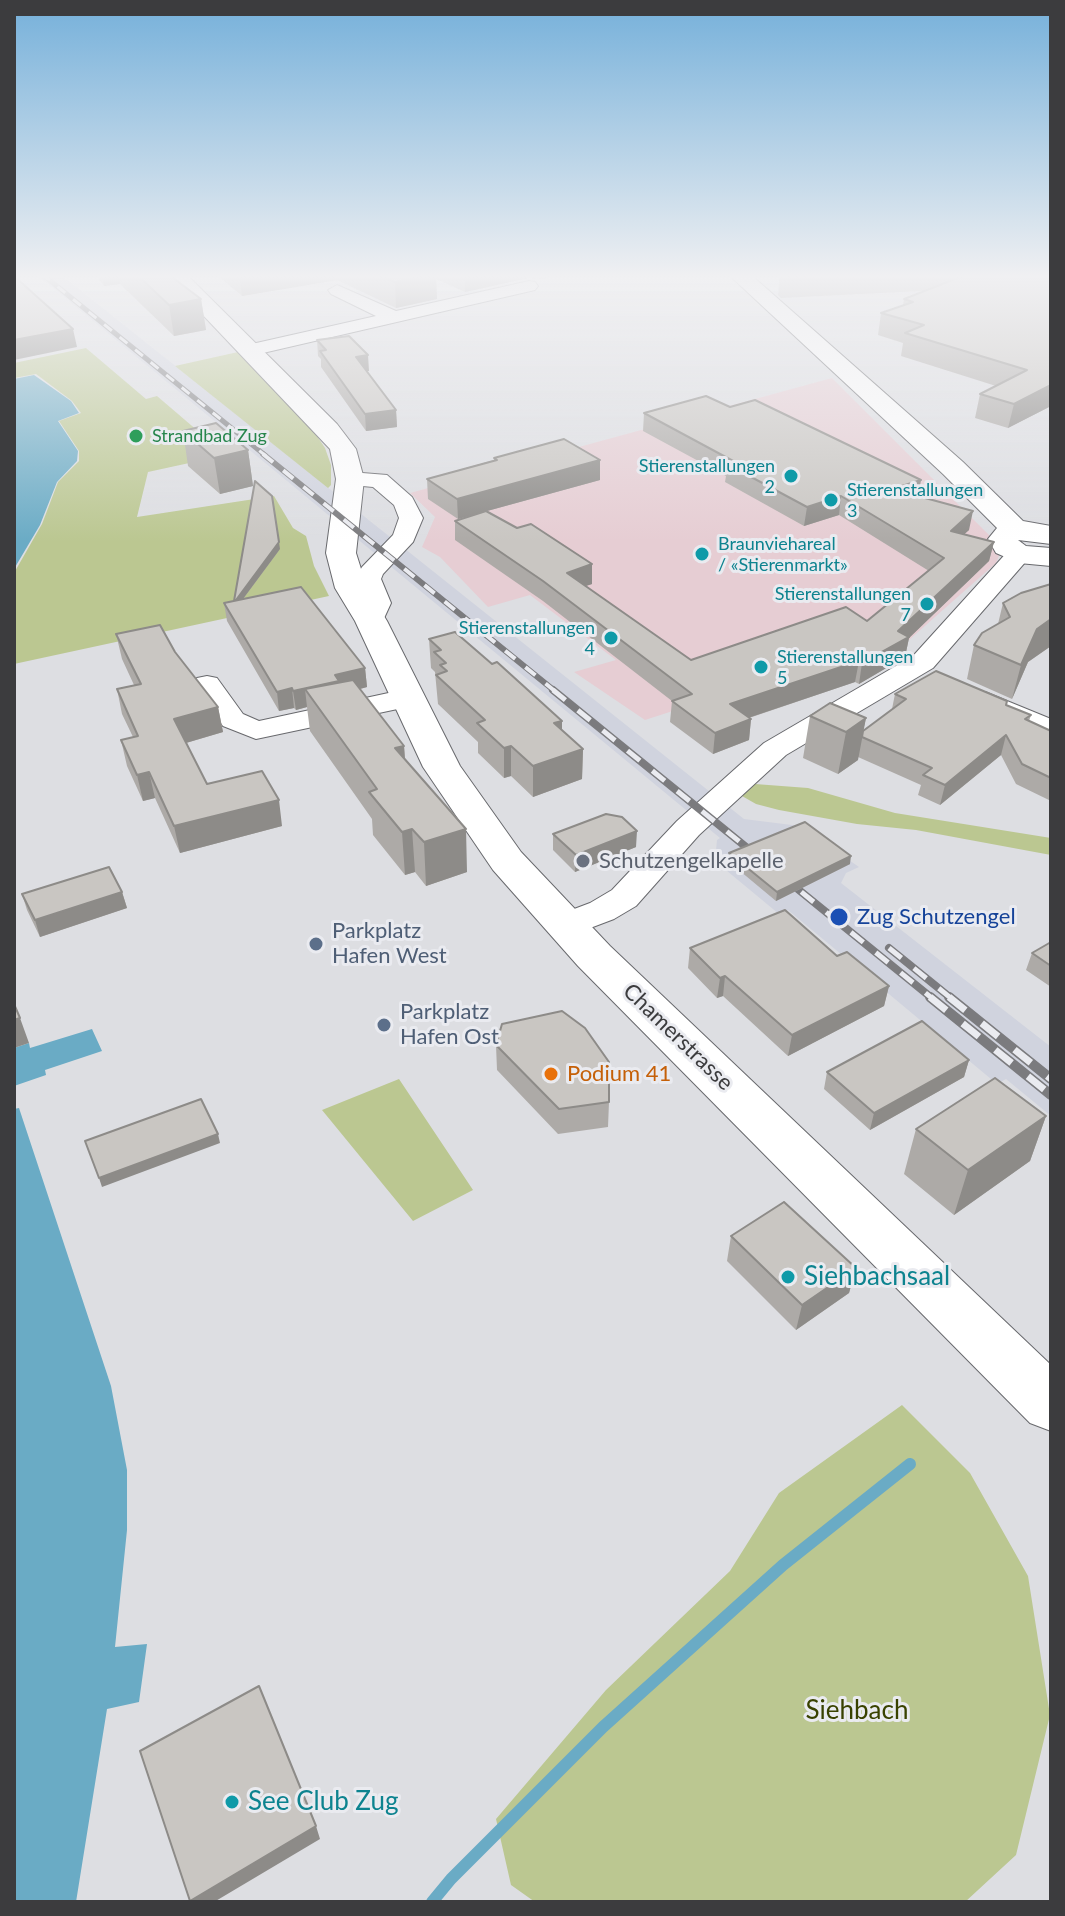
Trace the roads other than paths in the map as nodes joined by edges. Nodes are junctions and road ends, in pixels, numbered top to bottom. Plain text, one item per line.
1 (263, 363) edge
2 (837, 363) edge
3 (350, 479) junction
4 (1051, 535) edge
5 (1018, 543) junction
6 (1051, 557) edge
7 (371, 621) junction
8 (941, 677) junction
9 (207, 684) dead end
10 (407, 698) junction
11 (1051, 730) edge
12 (565, 925) junction
13 (1051, 1404) edge

1 - 3 main road, Chamerstrasse
2 - 5 main road
3 - 7 main road, Chamerstrasse
3 - 7 street, Chamerstrasse
4 - 5 main road
5 - 6 main road
5 - 8 street
7 - 10 main road, Chamerstrasse
8 - 11 street
8 - 12 street
9 - 10 street
10 - 12 main road, Chamerstrasse
12 - 13 main road, Chamerstrasse

